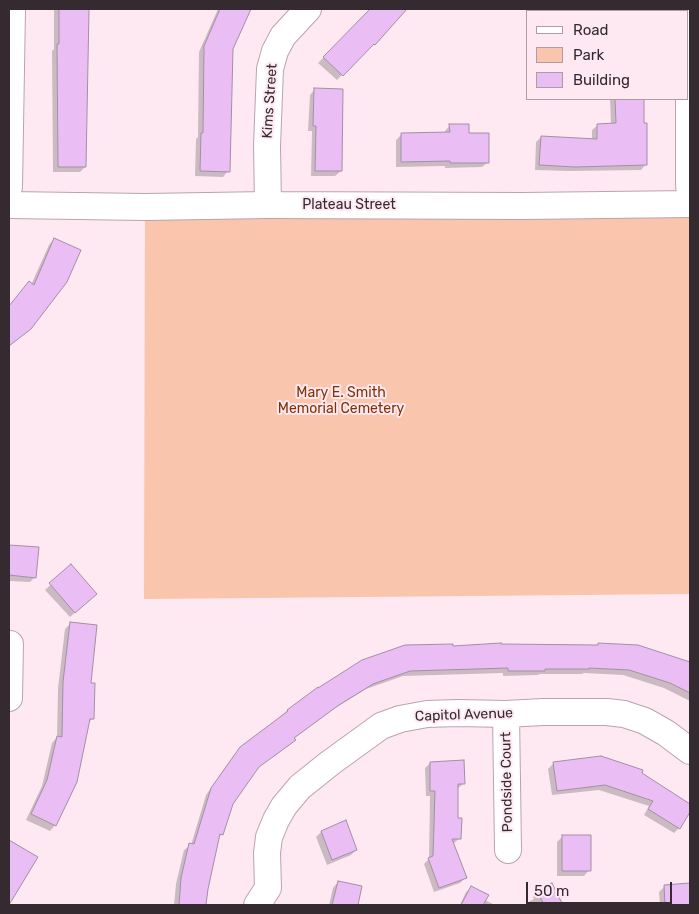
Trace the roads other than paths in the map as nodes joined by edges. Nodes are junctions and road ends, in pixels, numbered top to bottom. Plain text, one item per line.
1 (12, 9) edge
2 (308, 9) edge
3 (690, 9) edge
4 (9, 187) edge
5 (690, 198) edge
6 (690, 204) edge
7 (9, 205) edge
8 (268, 205) junction
9 (10, 644) dead end
10 (9, 698) edge
11 (506, 714) junction
12 (690, 750) edge
13 (508, 850) dead end
14 (263, 896) edge

1 - 4 street
2 - 8 street, Kims Street
3 - 5 street
6 - 8 street, Plateau Street
7 - 8 street, Plateau Street
9 - 10 street
11 - 12 street, Capitol Avenue
11 - 13 street, Pondside Court
11 - 14 street, Capitol Avenue

